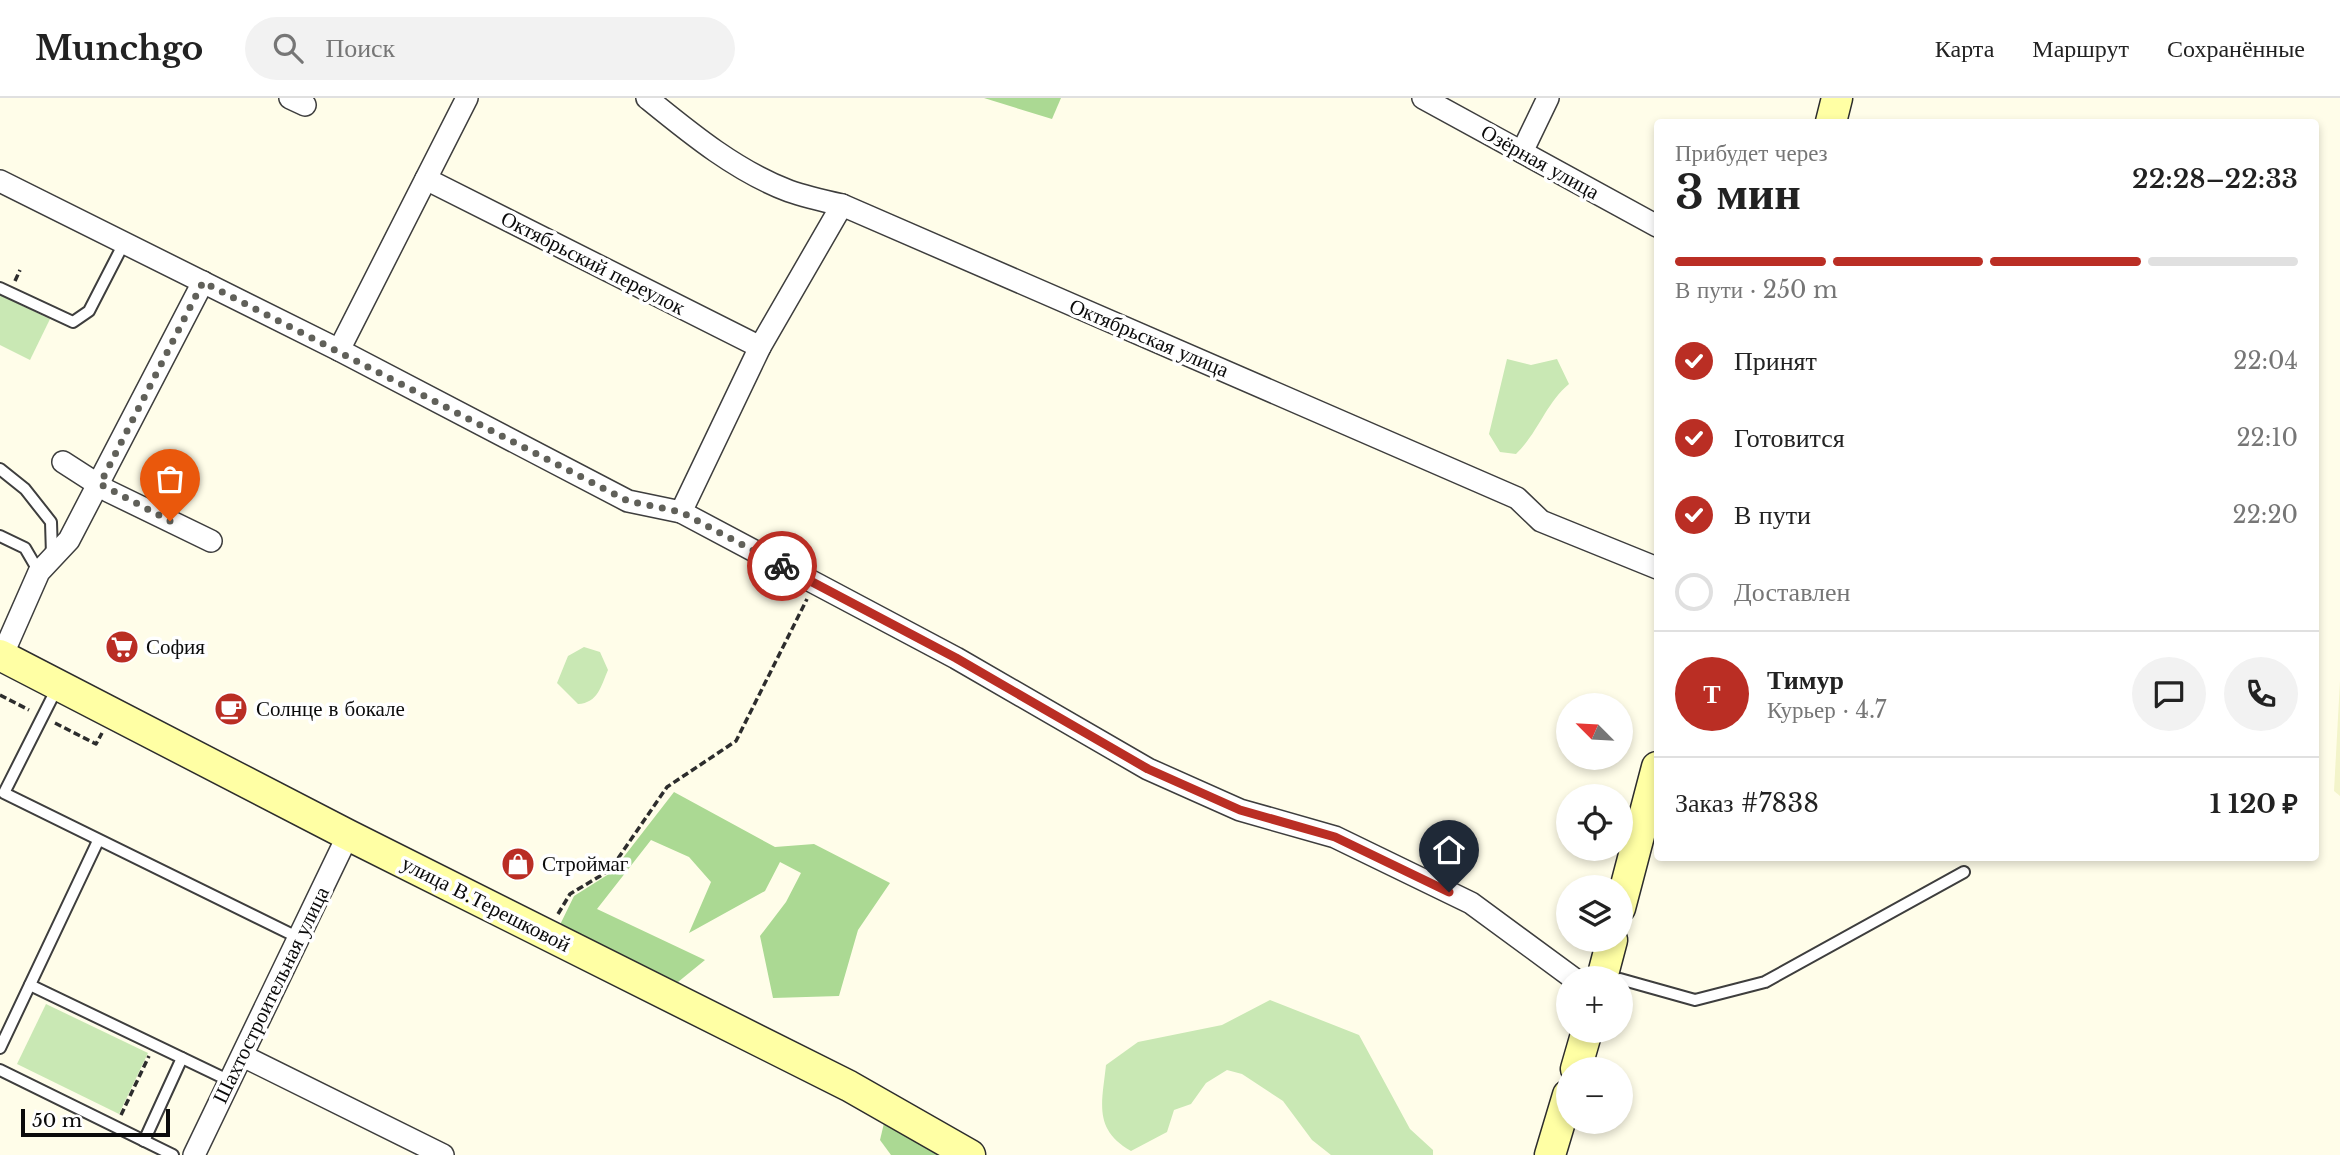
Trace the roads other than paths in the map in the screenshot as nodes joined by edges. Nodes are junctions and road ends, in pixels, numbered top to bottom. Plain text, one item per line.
1 (467, 98) edge
2 (647, 98) edge
3 (1423, 98) edge
4 (1548, 98) edge
5 (1837, 98) edge
6 (1832, 119) edge
7 (1522, 152) junction
8 (426, 179) junction
9 (0, 181) edge
10 (842, 205) junction
11 (1654, 224) edge
12 (124, 243) junction
13 (203, 282) junction
14 (0, 288) edge
15 (760, 347) junction
16 (338, 350) junction
17 (63, 462) dead end
18 (0, 469) edge
19 (100, 484) junction
20 (681, 512) junction
21 (0, 536) edge
22 (211, 541) dead end
23 (45, 565) junction
24 (1654, 567) edge
25 (1, 655) edge
26 (58, 685) junction
27 (1654, 778) edge
28 (2, 792) edge
29 (348, 835) junction
30 (98, 841) junction
31 (1964, 872) dead end
32 (1629, 875) edge
33 (299, 938) junction
34 (1557, 966) edge
35 (1633, 983) edge
36 (30, 985) junction
37 (0, 1048) edge
38 (243, 1056) junction
39 (182, 1058) junction
40 (0, 1070) edge
41 (230, 1081) junction
42 (1556, 1134) edge
43 (144, 1140) junction
44 (173, 1155) edge
45 (194, 1155) edge
46 (443, 1155) edge
47 (970, 1155) edge
48 (1550, 1155) edge

1 - 8 street
2 - 10 street, Октябрьская улица
3 - 7 street, Озёрная улица
4 - 7 street
5 - 6 main road
7 - 11 street, Озёрная улица
8 - 15 street, Октябрьский переулок
8 - 16 street
9 - 12 street
10 - 15 street
10 - 24 street, Октябрьская улица
12 - 13 street
12 - 14 lane
13 - 16 street
13 - 19 street
15 - 20 street
16 - 20 street
17 - 19 street
18 - 23 lane
19 - 22 street
19 - 23 street
20 - 34 street
21 - 23 lane
23 - 25 street
25 - 26 main road, улица В.Терешковой
26 - 28 lane
26 - 29 main road, улица В.Терешковой
27 - 32 main road
28 - 30 lane
29 - 33 street, Шахтостроительная улица
29 - 47 main road, улица В.Терешковой
30 - 33 lane
30 - 36 lane
31 - 35 lane
33 - 38 street, Шахтостроительная улица
36 - 37 lane
36 - 39 lane
38 - 41 street, Шахтостроительная улица
38 - 46 street
39 - 41 lane
39 - 43 lane
40 - 43 lane
41 - 45 street, Шахтостроительная улица
42 - 48 main road
43 - 44 lane

